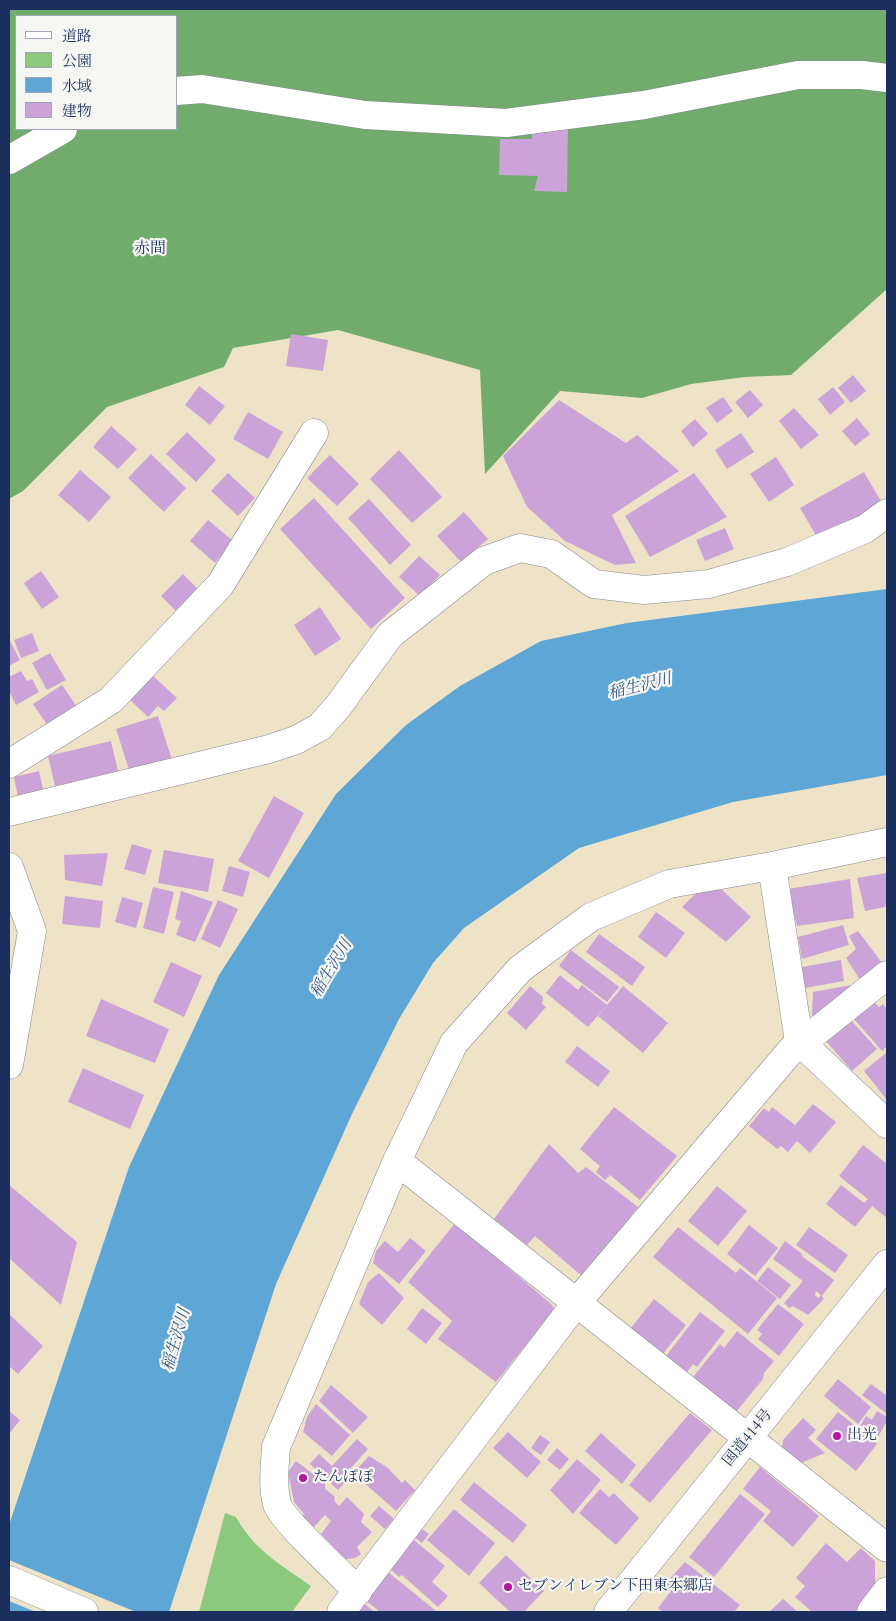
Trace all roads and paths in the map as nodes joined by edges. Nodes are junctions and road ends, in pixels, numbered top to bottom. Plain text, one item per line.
1 (887, 78) edge
2 (178, 91) edge
3 (61, 130) edge
4 (9, 160) edge
5 (314, 433) dead end
6 (887, 513) edge
7 (9, 764) edge
8 (9, 812) edge
9 (887, 842) edge
10 (772, 866) junction
11 (9, 867) edge
12 (887, 975) edge
13 (799, 1041) junction
14 (9, 1065) edge
15 (887, 1124) edge
16 (397, 1161) junction
17 (887, 1264) edge
18 (576, 1302) junction
19 (747, 1439) junction
20 (887, 1548) edge
21 (9, 1580) edge
22 (358, 1591) junction
23 (887, 1591) edge
24 (84, 1612) edge
25 (341, 1612) edge
26 (608, 1612) edge
27 (871, 1612) edge

1 - 2 main road
3 - 4 main road
5 - 7 main road
6 - 8 main road
9 - 10 main road
10 - 13 main road
10 - 16 main road
11 - 14 main road
12 - 13 main road
13 - 15 main road
13 - 18 main road
16 - 18 main road
16 - 22 main road
17 - 19 main road, 国道414号
18 - 19 main road
18 - 22 main road
19 - 20 main road
19 - 26 main road, 国道414号
21 - 24 main road
22 - 25 main road
23 - 27 main road

